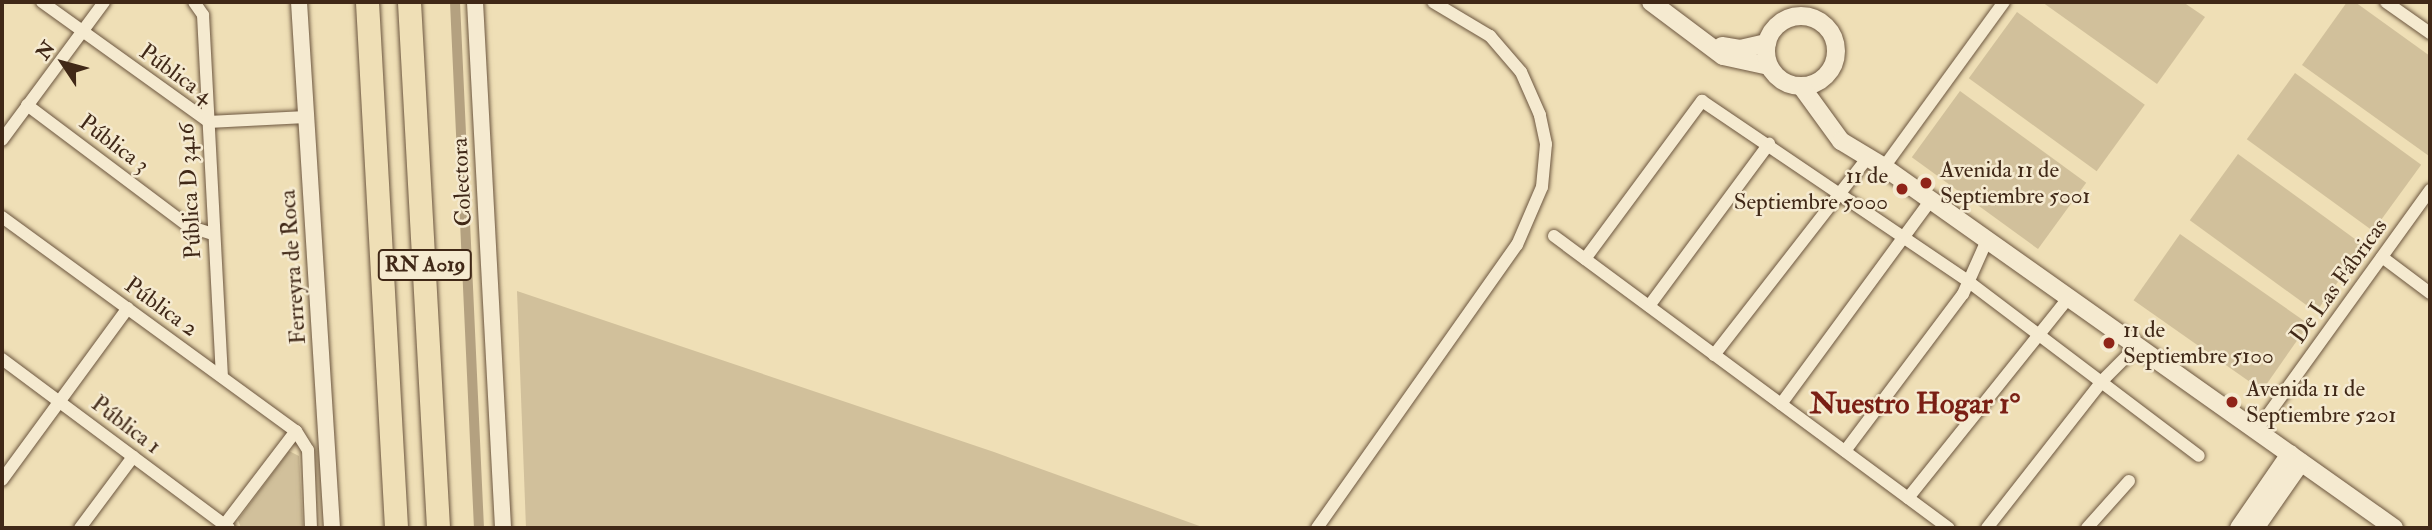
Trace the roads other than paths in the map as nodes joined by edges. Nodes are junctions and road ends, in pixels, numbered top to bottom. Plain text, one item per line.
1 (42, 2) edge
2 (104, 2) edge
3 (299, 2) edge
4 (368, 2) edge
5 (410, 2) edge
6 (475, 2) edge
7 (1433, 2) edge
8 (1651, 2) edge
9 (1787, 2) edge
10 (2004, 2) edge
11 (2386, 2) edge
12 (196, 3) edge
13 (1807, 9) edge
14 (1785, 20) junction
15 (82, 31) junction
16 (1693, 32) junction
17 (2430, 33) edge
18 (1767, 43) junction
19 (1769, 66) junction
20 (1828, 74) junction
21 (1801, 86) junction
22 (27, 106) junction
23 (305, 117) junction
24 (209, 122) junction
25 (2, 140) edge
26 (1769, 144) junction
27 (1853, 145) junction
28 (1877, 161) junction
29 (2430, 190) edge
30 (1840, 194) junction
31 (1931, 200) junction
32 (2, 216) edge
33 (213, 234) junction
34 (1554, 236) dead end
35 (1904, 239) junction
36 (1987, 240) junction
37 (2382, 257) junction
38 (1585, 259) junction
39 (1969, 282) junction
40 (2430, 293) edge
41 (2069, 297) junction
42 (1649, 306) junction
43 (128, 308) junction
44 (2037, 333) junction
45 (2138, 345) junction
46 (1714, 355) junction
47 (2, 359) edge
48 (222, 377) junction
49 (2102, 380) junction
50 (60, 401) junction
51 (1781, 404) junction
52 (2257, 430) junction
53 (296, 431) junction
54 (1845, 452) junction
55 (2199, 456) dead end
56 (133, 457) junction
57 (2296, 458) junction
58 (2, 480) edge
59 (2129, 481) dead end
60 (1909, 498) junction
61 (225, 527) edge
62 (80, 528) edge
63 (311, 528) edge
64 (332, 528) edge
65 (396, 528) edge
66 (438, 528) edge
67 (503, 528) edge
68 (1318, 528) edge
69 (1949, 528) edge
70 (1987, 528) edge
71 (2087, 528) edge
72 (2239, 528) edge
73 (2255, 528) edge
74 (2394, 528) edge

1 - 15 street, Pública 4
2 - 15 street
3 - 23 street, Ferreyra de Roca
4 - 65 highway, RN A019
5 - 66 highway, RN A019
6 - 67 street, Colectora
7 - 68 street
8 - 16 main road
9 - 14 main road
10 - 28 street
11 - 17 street
12 - 24 street, Pública D 3416
13 - 14 main road
13 - 20 main road
14 - 18 main road
15 - 22 street
15 - 24 street, Pública 4
16 - 18 main road
16 - 19 main road
18 - 19 main road
19 - 21 main road
20 - 21 main road
20 - 27 main road
21 - 27 main road
22 - 25 street
22 - 33 street, Pública 3
23 - 24 street, Pública 4
23 - 64 street, Ferreyra de Roca
24 - 33 street, Pública D 3416
26 - 30 street
26 - 38 street
26 - 42 street
27 - 28 main road
28 - 30 street
28 - 31 main road
29 - 37 street, De Las Fábricas
30 - 35 street
30 - 46 street
31 - 35 street
31 - 36 main road
32 - 43 street, Pública 2
33 - 48 street, Pública D 3416
34 - 38 street
35 - 39 street
35 - 51 street
36 - 39 street
36 - 41 main road
37 - 40 street
37 - 52 street, De Las Fábricas
38 - 42 street
39 - 44 street
39 - 54 street
41 - 44 street
41 - 45 main road
42 - 46 street
43 - 48 street, Pública 2
43 - 50 street
44 - 49 street
44 - 60 street
45 - 49 street
45 - 52 main road
46 - 51 street
47 - 50 street, Pública 1
48 - 53 street, Pública 2
49 - 55 street
49 - 70 street
50 - 56 street, Pública 1
50 - 58 street
51 - 54 street
52 - 57 main road
53 - 61 street
53 - 63 street
54 - 60 street
56 - 61 street, Pública 1
56 - 62 street
57 - 72 main road
57 - 73 main road
57 - 74 main road
59 - 71 street
60 - 69 street

